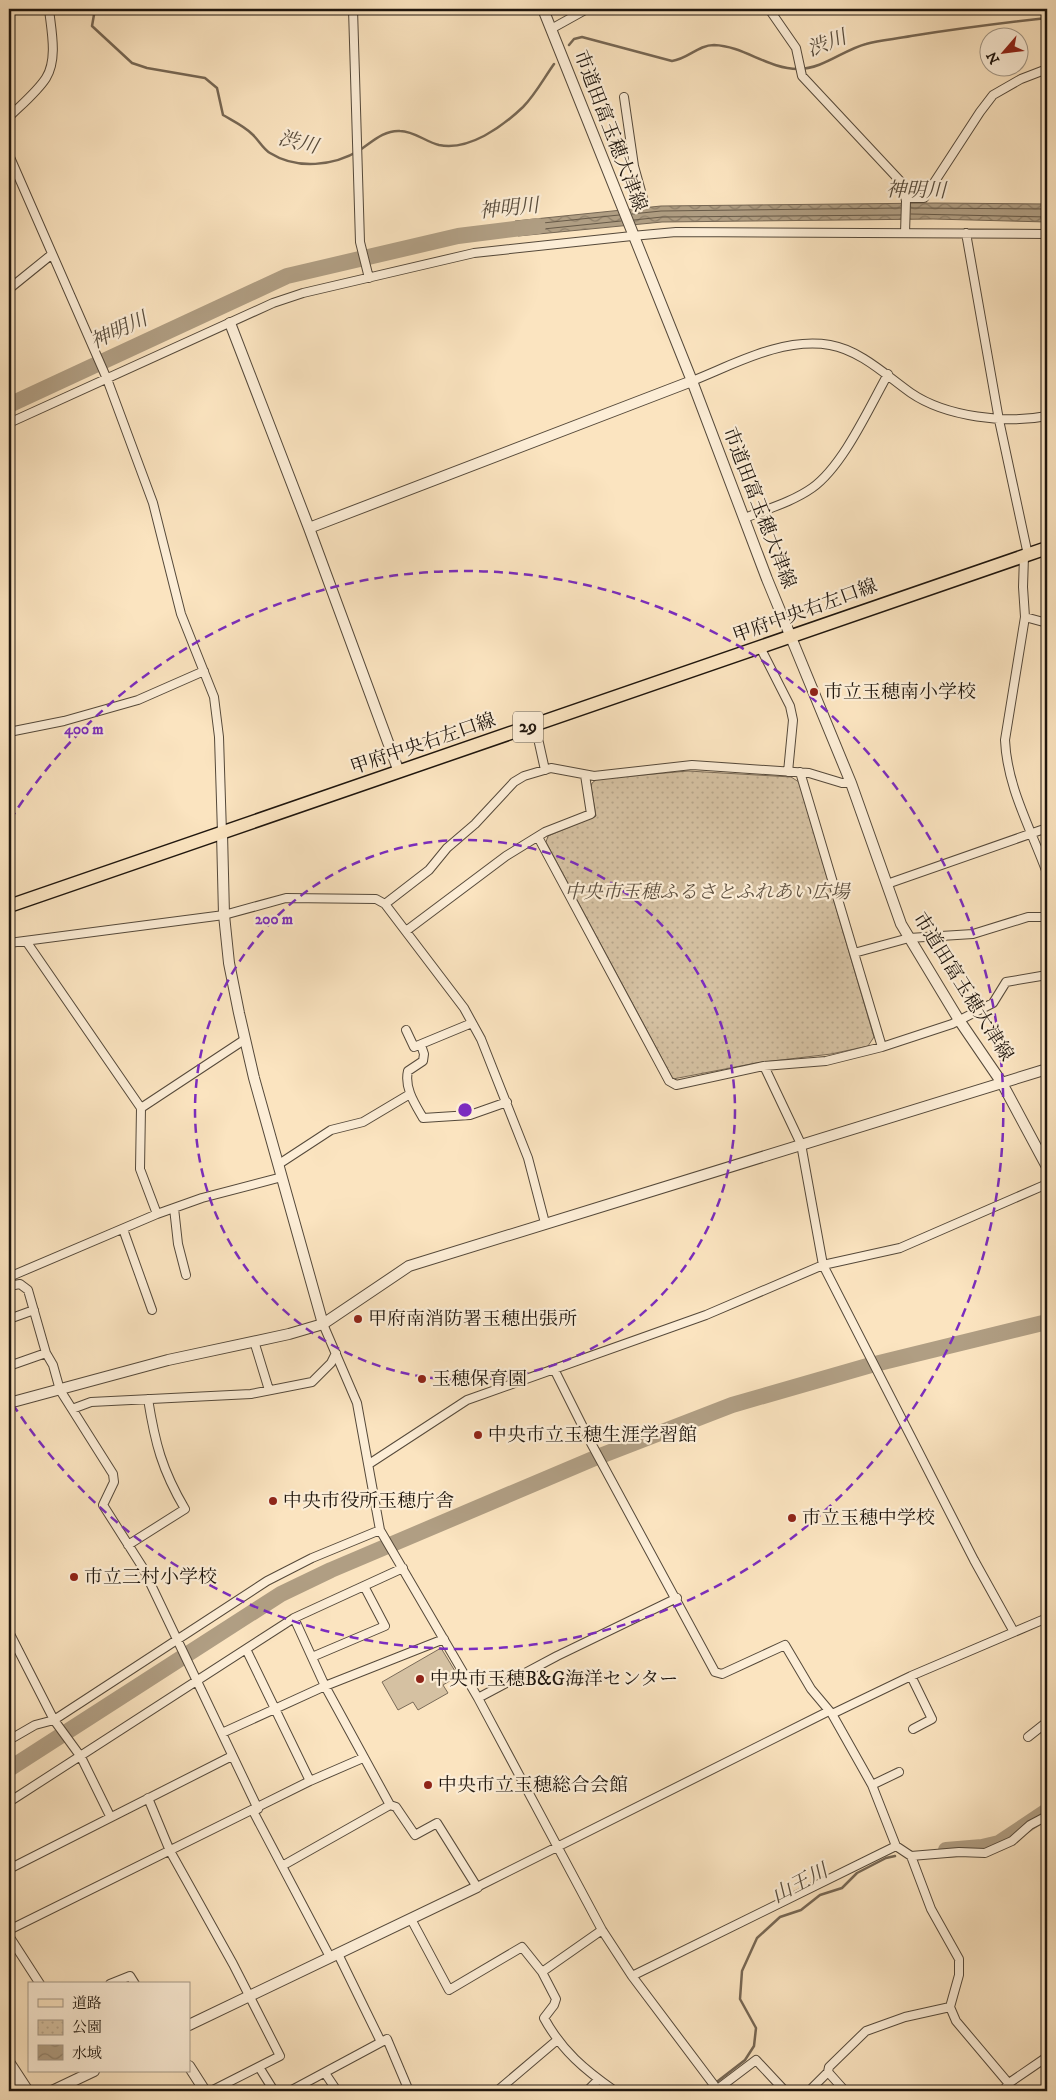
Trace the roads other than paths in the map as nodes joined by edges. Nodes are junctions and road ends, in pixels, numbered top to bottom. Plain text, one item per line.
1 (49, 9) edge
2 (353, 9) edge
3 (543, 9) edge
4 (587, 9) edge
5 (769, 9) edge
6 (551, 29) junction
7 (1047, 69) edge
8 (624, 97) dead end
9 (9, 117) edge
10 (9, 155) edge
11 (906, 200) junction
12 (644, 202) dead end
13 (905, 229) junction
14 (631, 233) junction
15 (966, 233) junction
16 (1047, 234) edge
17 (52, 254) junction
18 (368, 274) junction
19 (9, 289) edge
20 (230, 323) junction
21 (888, 374) junction
22 (105, 375) junction
23 (692, 381) junction
24 (1047, 416) edge
25 (1000, 420) junction
26 (9, 423) edge
27 (745, 518) junction
28 (309, 528) junction
29 (1047, 548) edge
30 (1026, 555) junction
31 (1025, 617) junction
32 (1047, 623) edge
33 (790, 636) junction
34 (760, 647) junction
35 (204, 671) junction
36 (535, 725) junction
37 (9, 732) edge
38 (545, 770) junction
39 (399, 772) junction
40 (788, 772) junction
41 (800, 772) junction
42 (585, 775) junction
43 (851, 783) junction
44 (1047, 828) edge
45 (1032, 832) junction
46 (222, 833) junction
47 (538, 837) junction
48 (1047, 873) edge
49 (886, 884) junction
50 (385, 904) junction
51 (9, 906) edge
52 (224, 915) junction
53 (1047, 917) edge
54 (406, 931) junction
55 (909, 938) junction
56 (26, 941) junction
57 (9, 943) edge
58 (854, 953) junction
59 (1047, 975) edge
60 (959, 1020) junction
61 (472, 1023) junction
62 (406, 1030) dead end
63 (244, 1040) junction
64 (421, 1045) junction
65 (882, 1047) junction
66 (764, 1066) junction
67 (1047, 1069) edge
68 (1002, 1083) junction
69 (410, 1094) junction
70 (507, 1102) junction
71 (141, 1108) junction
72 (802, 1144) junction
73 (279, 1164) junction
74 (1047, 1167) edge
75 (282, 1176) junction
76 (1047, 1184) edge
77 (174, 1208) junction
78 (157, 1214) junction
79 (545, 1223) junction
80 (123, 1229) junction
81 (823, 1265) junction
82 (186, 1275) dead end
83 (9, 1277) edge
84 (9, 1286) edge
85 (34, 1310) junction
86 (152, 1310) dead end
87 (9, 1320) edge
88 (323, 1324) junction
89 (254, 1341) junction
90 (46, 1353) junction
91 (336, 1353) junction
92 (9, 1366) edge
93 (554, 1369) junction
94 (60, 1390) junction
95 (269, 1390) junction
96 (148, 1398) junction
97 (9, 1403) edge
98 (72, 1409) junction
99 (369, 1464) junction
100 (380, 1530) junction
101 (128, 1545) junction
102 (403, 1568) junction
103 (364, 1586) junction
104 (677, 1598) junction
105 (294, 1618) junction
106 (1047, 1618) edge
107 (9, 1632) edge
108 (1014, 1632) junction
109 (177, 1639) junction
110 (444, 1639) junction
111 (246, 1649) junction
112 (312, 1657) junction
113 (911, 1676) junction
114 (197, 1681) junction
115 (325, 1686) junction
116 (478, 1698) junction
117 (275, 1707) junction
118 (830, 1712) junction
119 (1047, 1722) edge
120 (57, 1723) junction
121 (913, 1728) dead end
122 (222, 1733) junction
123 (1028, 1737) dead end
124 (9, 1740) edge
125 (232, 1756) junction
126 (81, 1757) junction
127 (363, 1758) junction
128 (899, 1772) dead end
129 (310, 1781) junction
130 (872, 1785) junction
131 (148, 1798) junction
132 (9, 1802) edge
133 (390, 1805) junction
134 (256, 1810) junction
135 (110, 1816) junction
136 (1047, 1816) edge
137 (896, 1846) junction
138 (557, 1849) junction
139 (170, 1851) junction
140 (911, 1856) junction
141 (282, 1866) junction
142 (9, 1868) edge
143 (476, 1887) junction
144 (411, 1919) junction
145 (9, 1930) edge
146 (602, 1930) junction
147 (9, 1936) edge
148 (334, 1955) junction
149 (542, 1972) junction
150 (632, 1976) junction
151 (39, 1982) edge
152 (115, 1982) edge
153 (134, 1982) edge
154 (248, 1996) junction
155 (950, 2007) junction
156 (190, 2025) edge
157 (556, 2041) junction
158 (381, 2042) junction
159 (1047, 2057) edge
160 (9, 2062) edge
161 (258, 2067) junction
162 (190, 2068) edge
163 (9, 2072) edge
164 (92, 2072) edge
165 (828, 2072) junction
166 (325, 2073) junction
167 (598, 2080) junction
168 (1009, 2084) junction
169 (715, 2089) edge
170 (13, 2091) edge
171 (28, 2091) edge
172 (52, 2091) edge
173 (205, 2091) edge
174 (212, 2091) edge
175 (274, 2091) edge
176 (290, 2091) edge
177 (337, 2091) edge
178 (409, 2091) edge
179 (497, 2091) edge
180 (587, 2091) edge
181 (615, 2091) edge
182 (785, 2091) edge
183 (810, 2091) edge
184 (845, 2091) edge
185 (1003, 2091) edge
186 (1015, 2091) edge

1 - 9 street
2 - 18 street
3 - 6 street, 市道田富玉穂大津線
4 - 6 street
5 - 11 street
6 - 14 street, 市道田富玉穂大津線
7 - 11 street
8 - 12 street
10 - 17 street
11 - 13 street
13 - 14 street
13 - 15 street
14 - 18 street
14 - 23 street, 市道田富玉穂大津線
15 - 16 street
15 - 25 street
17 - 19 street
17 - 22 street
18 - 20 street
20 - 22 street
20 - 28 street
21 - 23 street
21 - 25 street
21 - 27 street
22 - 26 street
22 - 35 street
23 - 27 street, 市道田富玉穂大津線
23 - 28 street
24 - 25 street
25 - 30 street
27 - 33 street, 市道田富玉穂大津線
28 - 39 street
29 - 30 main road, 甲府中央右左口線 / 29
30 - 31 street
30 - 33 main road, 甲府中央右左口線 / 29
31 - 32 street
31 - 45 street
33 - 34 main road, 甲府中央右左口線 / 29
33 - 43 street, 市道田富玉穂大津線
34 - 36 main road, 甲府中央右左口線 / 29
34 - 40 street
35 - 37 street
35 - 46 street
36 - 38 street
36 - 39 main road, 甲府中央右左口線 / 29
38 - 42 street
38 - 50 street
39 - 46 main road, 甲府中央右左口線 / 29
40 - 41 street
40 - 42 street
41 - 43 street
41 - 58 street
42 - 47 street
43 - 49 street, 市道田富玉穂大津線
44 - 45 street
45 - 48 street
45 - 49 street
46 - 51 main road, 甲府中央右左口線 / 29
46 - 52 street
47 - 54 street
47 - 66 street
49 - 55 street, 市道田富玉穂大津線
50 - 52 street
50 - 54 street
52 - 56 street
52 - 63 street
53 - 55 street
54 - 61 street
55 - 58 street
55 - 60 street, 市道田富玉穂大津線
56 - 57 street
56 - 71 street
58 - 65 street
59 - 60 street
60 - 65 street
60 - 68 street, 市道田富玉穂大津線
61 - 64 street
61 - 70 street
62 - 64 street
63 - 71 street
63 - 73 street
64 - 69 street
65 - 66 street
66 - 72 street
67 - 68 street
68 - 72 street
68 - 74 street, 市道田富玉穂大津線
69 - 70 street
69 - 73 street
70 - 79 street
71 - 78 street
72 - 79 street
72 - 81 street
73 - 75 street
75 - 77 street
75 - 88 street
76 - 81 street
77 - 78 street
77 - 82 street
78 - 80 street
79 - 88 street
80 - 83 street
80 - 86 street
81 - 93 street
81 - 108 street
84 - 85 street
85 - 87 street
85 - 90 street
88 - 89 street
88 - 91 street
89 - 94 street
89 - 95 street
90 - 92 street
90 - 94 street
91 - 95 street
91 - 99 street
93 - 99 street
93 - 104 street
94 - 97 street
94 - 98 street
95 - 96 street
96 - 98 street
96 - 101 street
98 - 101 street
99 - 100 street
100 - 102 street
100 - 109 street
101 - 109 street
102 - 103 street
102 - 110 street
103 - 105 street
103 - 112 street
104 - 116 street
104 - 118 street
105 - 111 street
105 - 112 street
106 - 108 street
107 - 120 street
108 - 113 street
109 - 114 street
109 - 120 street
110 - 115 street
110 - 116 street
111 - 114 street
111 - 117 street
112 - 115 street
113 - 118 street
113 - 121 street
114 - 122 street
114 - 126 street
115 - 117 street
115 - 127 street
116 - 138 street
117 - 122 street
117 - 129 street
118 - 130 street
118 - 138 street
119 - 123 street
120 - 124 street
120 - 126 street
122 - 125 street
125 - 131 street
125 - 134 street
126 - 132 street
126 - 135 street
127 - 129 street
127 - 133 street
128 - 130 street
129 - 134 street
130 - 137 street
131 - 135 street
131 - 139 street
133 - 141 street
133 - 143 street
134 - 139 street
134 - 141 street
135 - 142 street
136 - 140 street
137 - 140 street
137 - 150 street
138 - 143 street
138 - 146 street
139 - 145 street
139 - 154 street
140 - 155 street
141 - 148 street
143 - 144 street
144 - 148 street
144 - 149 street
146 - 149 street
146 - 150 street
147 - 151 street
148 - 154 street
148 - 158 street
149 - 157 street
150 - 169 street
152 - 153 street
154 - 156 street
154 - 161 street
155 - 165 street
155 - 168 street
157 - 167 street
157 - 179 street
158 - 166 street
158 - 178 street
159 - 168 street
160 - 171 street
161 - 174 street
161 - 175 street
162 - 173 street
163 - 170 street
164 - 172 street
165 - 183 street
165 - 184 street
166 - 176 street
166 - 177 street
167 - 180 street
167 - 181 street
168 - 185 street
168 - 186 street
169 - 182 street

